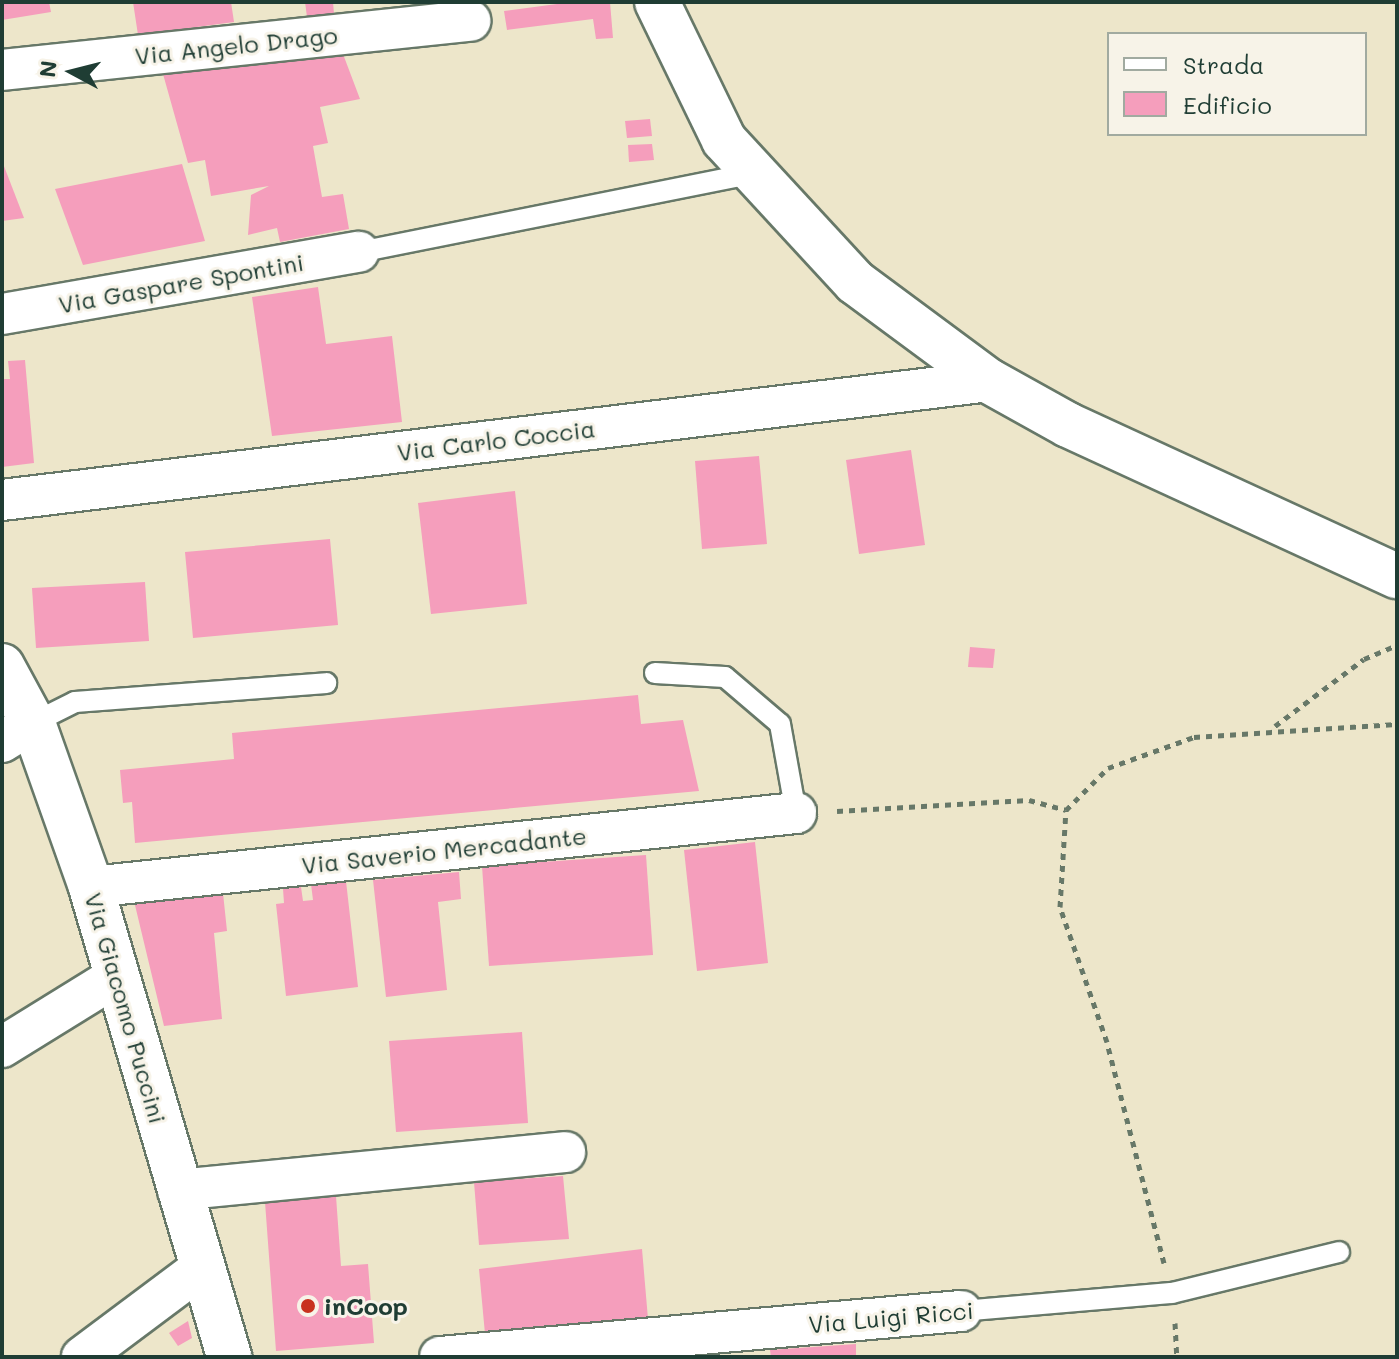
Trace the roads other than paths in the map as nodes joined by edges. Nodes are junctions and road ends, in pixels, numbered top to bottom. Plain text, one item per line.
1 (657, 2) edge
2 (470, 21) dead end
3 (2, 70) edge
4 (754, 173) junction
5 (359, 252) joint
6 (2, 314) edge
7 (989, 381) junction
8 (2, 500) edge
9 (1397, 576) edge
10 (2, 666) edge
11 (655, 673) dead end
12 (326, 683) dead end
13 (17, 733) edge
14 (796, 813) joint
15 (91, 887) junction
16 (117, 976) junction
17 (2, 1047) edge
18 (565, 1152) dead end
19 (178, 1190) junction
20 (1339, 1252) dead end
21 (201, 1268) junction
22 (961, 1311) joint
23 (82, 1357) edge
24 (229, 1357) edge
25 (440, 1357) edge

1 - 4 street
2 - 3 street, Via Angelo Drago
4 - 5 lane
4 - 7 street
5 - 6 street, Via Gaspare Spontini
7 - 8 street, Via Carlo Coccia
7 - 9 street
10 - 13 street, Via Giacomo Puccini
11 - 14 lane
12 - 13 lane
13 - 15 street, Via Giacomo Puccini
14 - 15 street, Via Saverio Mercadante
15 - 16 street, Via Giacomo Puccini
16 - 17 street
16 - 19 street, Via Giacomo Puccini
18 - 19 street
19 - 21 street, Via Giacomo Puccini
20 - 22 lane, Via Luigi Ricci
21 - 23 street
21 - 24 street, Via Giacomo Puccini
22 - 25 street, Via Luigi Ricci

